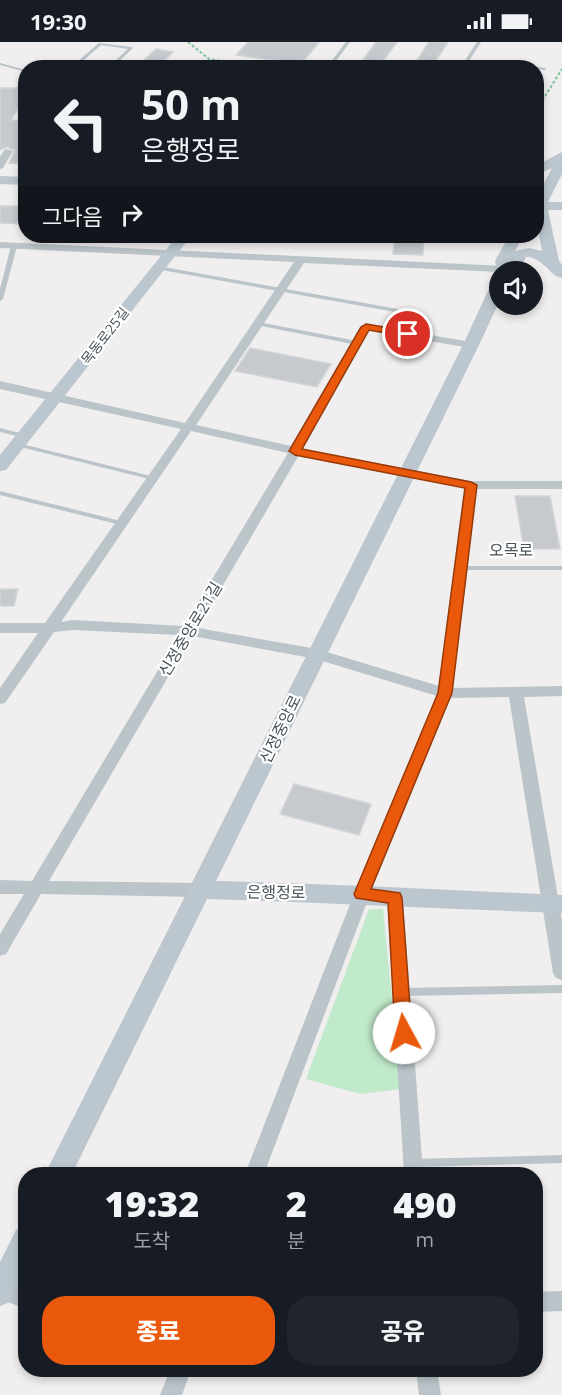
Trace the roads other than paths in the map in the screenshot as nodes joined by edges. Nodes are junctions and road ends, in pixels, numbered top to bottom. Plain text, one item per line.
1 (348, 42) edge
2 (479, 42) edge
3 (81, 60) edge
4 (118, 60) edge
5 (334, 60) edge
6 (467, 60) edge
7 (0, 64) edge
8 (18, 70) edge
9 (8, 151) dead end
10 (562, 156) edge
11 (562, 161) edge
12 (0, 166) edge
13 (544, 167) edge
14 (0, 180) edge
15 (18, 181) edge
16 (0, 192) edge
17 (18, 193) edge
18 (544, 196) edge
19 (562, 206) edge
20 (544, 207) edge
21 (544, 225) edge
22 (178, 243) edge
23 (512, 243) edge
24 (0, 245) edge
25 (14, 246) junction
26 (171, 252) junction
27 (301, 259) junction
28 (502, 261) edge
29 (517, 261) edge
30 (158, 268) junction
31 (559, 269) edge
32 (489, 273) edge
33 (281, 290) junction
34 (0, 299) edge
35 (489, 305) edge
36 (258, 324) junction
37 (387, 331) junction
38 (357, 343) junction
39 (471, 345) junction
40 (0, 385) edge
41 (56, 397) junction
42 (189, 426) junction
43 (0, 430) edge
44 (21, 441) junction
45 (295, 451) junction
46 (0, 466) edge
47 (408, 472) junction
48 (153, 478) junction
49 (471, 485) junction
50 (562, 485) edge
51 (0, 493) edge
52 (122, 523) junction
53 (461, 568) junction
54 (562, 568) edge
55 (0, 628) edge
56 (47, 628) junction
57 (189, 631) junction
58 (317, 654) junction
59 (562, 691) edge
60 (516, 692) junction
61 (445, 693) junction
62 (0, 699) edge
63 (0, 887) edge
64 (36, 888) junction
65 (200, 890) junction
66 (362, 894) junction
67 (395, 898) junction
68 (556, 904) edge
69 (0, 949) edge
70 (562, 973) edge
71 (562, 989) edge
72 (400, 992) junction
73 (562, 1159) edge
74 (62, 1167) edge
75 (258, 1167) edge
76 (414, 1167) edge
77 (444, 1167) edge
78 (18, 1262) edge
79 (7, 1292) edge
80 (562, 1301) edge
81 (543, 1302) edge
82 (178, 1377) edge
83 (428, 1377) edge
84 (171, 1395) edge
85 (430, 1395) edge

1 - 5 lane
2 - 6 lane
3 - 4 lane
7 - 8 lane
9 - 12 street
10 - 13 street
11 - 18 street
14 - 15 street
16 - 17 street
19 - 20 street
21 - 31 street
22 - 26 street, 목동로25길
23 - 28 street, 신정중앙로
24 - 25 street
25 - 26 street
25 - 34 lane
26 - 27 street
26 - 30 street, 목동로25길
27 - 32 street
27 - 33 street
29 - 31 street, 신정중앙로
30 - 33 lane
30 - 41 street, 목동로25길
33 - 36 street
33 - 37 lane
35 - 39 street, 신정중앙로
36 - 38 lane
36 - 42 street
37 - 38 street, 신정중앙로21길
37 - 39 street, 신정중앙로21길
38 - 45 street, 신정중앙로21길
39 - 47 street, 신정중앙로
40 - 41 street
41 - 42 street
41 - 44 street, 목동로25길
42 - 45 street
42 - 48 street
43 - 44 lane
44 - 46 street, 목동로25길
44 - 48 lane
45 - 47 street
45 - 57 street, 신정중앙로21길
47 - 49 street
47 - 58 street, 신정중앙로
48 - 52 street
49 - 50 street
49 - 53 street
51 - 52 lane
52 - 56 street
53 - 54 lane, 오목로
53 - 61 street
55 - 56 street
56 - 57 street
56 - 62 street
57 - 58 street
57 - 64 street, 신정중앙로21길
58 - 61 street
58 - 65 street, 신정중앙로
59 - 60 street
60 - 61 street
60 - 68 street
61 - 66 street
63 - 64 street, 은행정로
64 - 65 street, 은행정로
64 - 69 street, 신정중앙로21길
65 - 66 street, 은행정로
65 - 74 street, 신정중앙로
66 - 67 street, 은행정로
66 - 75 street
67 - 68 street, 은행정로
67 - 72 street
68 - 70 street
71 - 72 lane
72 - 76 street
73 - 77 lane
78 - 79 street
80 - 81 street
82 - 84 street
83 - 85 street

